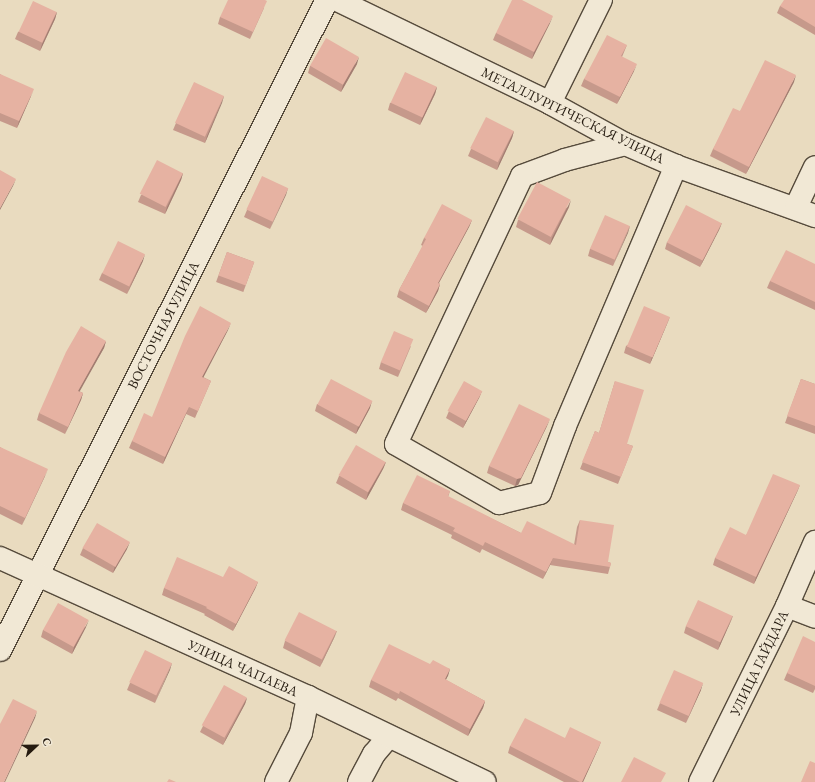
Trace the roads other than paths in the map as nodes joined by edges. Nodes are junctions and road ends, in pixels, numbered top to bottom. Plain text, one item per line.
1 (327, 0) edge
2 (336, 0) edge
3 (601, 0) edge
4 (550, 103) junction
5 (625, 144) junction
6 (676, 166) junction
7 (815, 167) edge
8 (805, 212) edge
9 (815, 542) edge
10 (0, 558) edge
11 (36, 576) junction
12 (787, 606) junction
13 (815, 617) edge
14 (0, 650) edge
15 (308, 697) junction
16 (389, 736) junction
17 (276, 782) edge
18 (359, 782) edge
19 (485, 782) edge
20 (700, 782) edge

1 - 11 street, ВОСТОЧНАЯ УЛИЦА
2 - 4 street, МЕТАЛЛУРГИЧЕСКАЯ УЛИЦА
3 - 4 street
4 - 5 street, МЕТАЛЛУРГИЧЕСКАЯ УЛИЦА
5 - 6 street, МЕТАЛЛУРГИЧЕСКАЯ УЛИЦА
5 - 6 street
6 - 8 street, МЕТАЛЛУРГИЧЕСКАЯ УЛИЦА
7 - 8 street
9 - 12 street, УЛИЦА ГАЙДАРА
10 - 11 street, УЛИЦА ЧАПАЕВА
11 - 14 street, ВОСТОЧНАЯ УЛИЦА
11 - 15 street, УЛИЦА ЧАПАЕВА
12 - 13 street
12 - 20 street, УЛИЦА ГАЙДАРА
15 - 16 street, УЛИЦА ЧАПАЕВА
15 - 17 street
16 - 18 street
16 - 19 street, УЛИЦА ЧАПАЕВА

